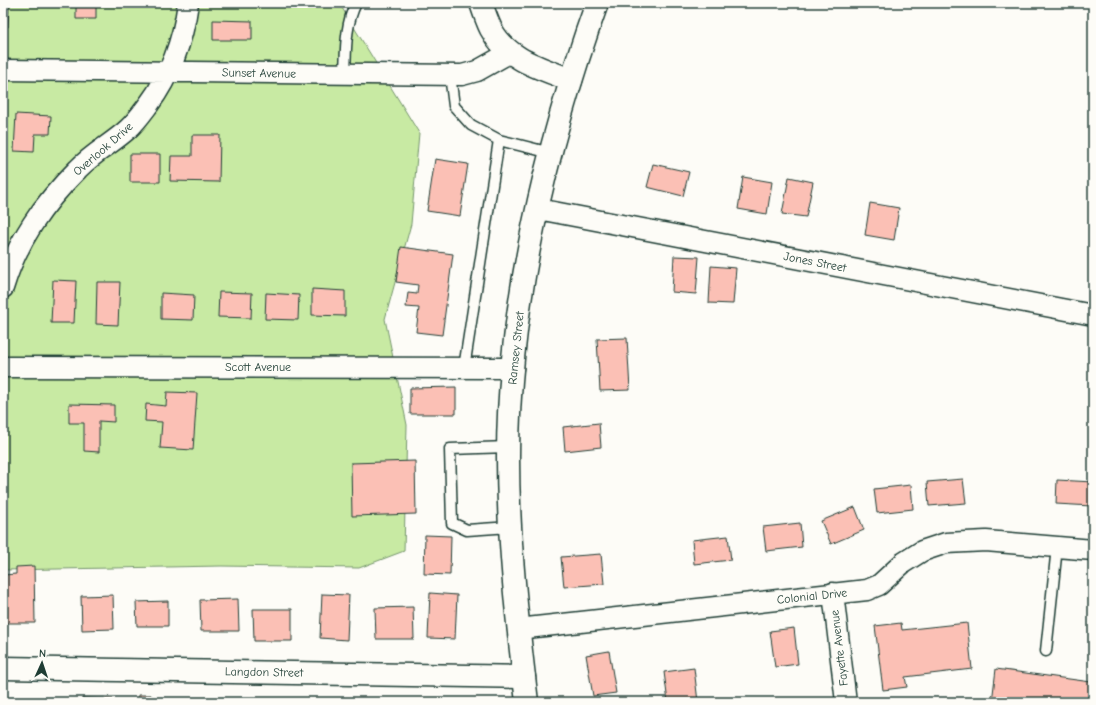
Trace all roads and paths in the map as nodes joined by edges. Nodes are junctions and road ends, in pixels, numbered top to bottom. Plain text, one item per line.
1 (188, 3) edge
2 (356, 3) edge
3 (481, 3) edge
4 (597, 3) edge
5 (509, 53) junction
6 (3, 70) edge
7 (169, 72) junction
8 (345, 74) junction
9 (450, 74) junction
10 (571, 80) junction
11 (499, 140) junction
12 (551, 153) junction
13 (538, 209) junction
14 (3, 288) edge
15 (1093, 315) edge
16 (3, 367) edge
17 (464, 368) junction
18 (513, 368) junction
19 (508, 447) junction
20 (510, 527) junction
21 (1057, 547) junction
22 (1093, 550) edge
23 (833, 593) junction
24 (518, 629) junction
25 (1046, 651) dead end
26 (3, 668) edge
27 (524, 676) junction
28 (527, 702) edge
29 (846, 702) edge

1 - 7 street, Overlook Drive
2 - 8 lane
3 - 5 main road
4 - 10 main road, Ramsey Street
5 - 9 street, Sunset Avenue
5 - 10 main road
6 - 7 street, Sunset Avenue
7 - 8 street, Sunset Avenue
7 - 14 street, Overlook Drive
8 - 9 street, Sunset Avenue
9 - 11 lane
10 - 12 main road, Ramsey Street
11 - 12 lane
11 - 17 lane
12 - 13 main road, Ramsey Street
13 - 15 street, Jones Street
13 - 18 main road, Ramsey Street
16 - 17 street, Scott Avenue
17 - 18 street, Scott Avenue
18 - 19 main road, Ramsey Street
19 - 20 main road, Ramsey Street
19 - 20 lane
20 - 24 main road, Ramsey Street
21 - 22 street, Colonial Drive
21 - 23 street, Colonial Drive
21 - 25 lane
23 - 24 street, Colonial Drive
23 - 29 street, Fayette Avenue
24 - 27 main road, Ramsey Street
26 - 27 main road, Langdon Street
27 - 28 main road, Ramsey Street

